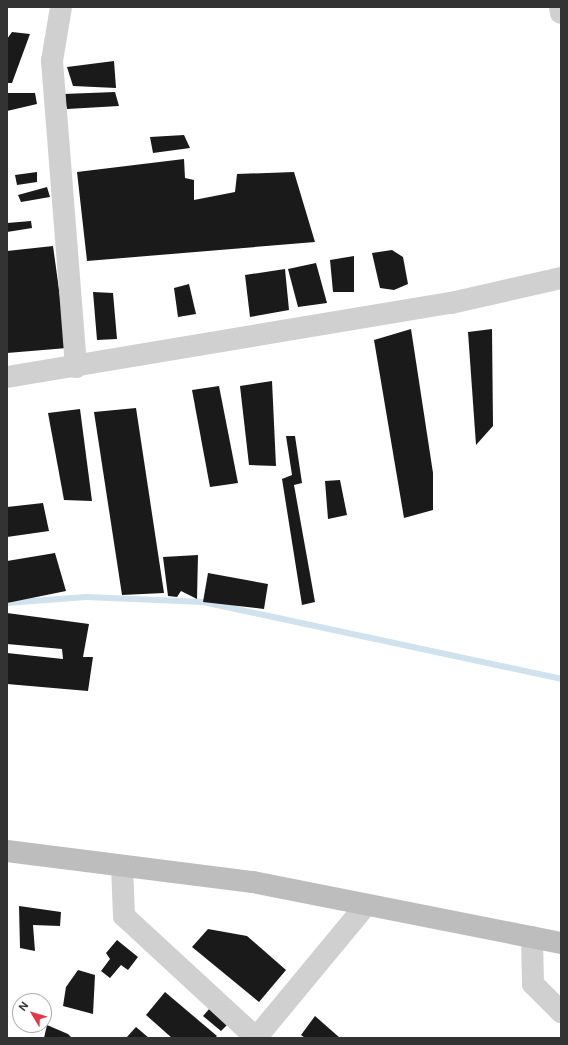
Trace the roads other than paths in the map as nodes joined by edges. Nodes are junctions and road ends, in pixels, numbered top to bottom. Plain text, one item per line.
1 (61, 7) edge
2 (560, 7) edge
3 (561, 13) edge
4 (561, 278) edge
5 (76, 367) junction
6 (7, 377) edge
7 (7, 851) edge
8 (122, 866) junction
9 (366, 905) junction
10 (532, 937) junction
11 (561, 943) edge
12 (561, 1012) edge
13 (256, 1038) edge

1 - 5 street
2 - 3 street
4 - 5 street
5 - 6 street
7 - 8 street
8 - 9 street
8 - 13 street
9 - 10 street
9 - 13 street
10 - 11 street
10 - 12 street

